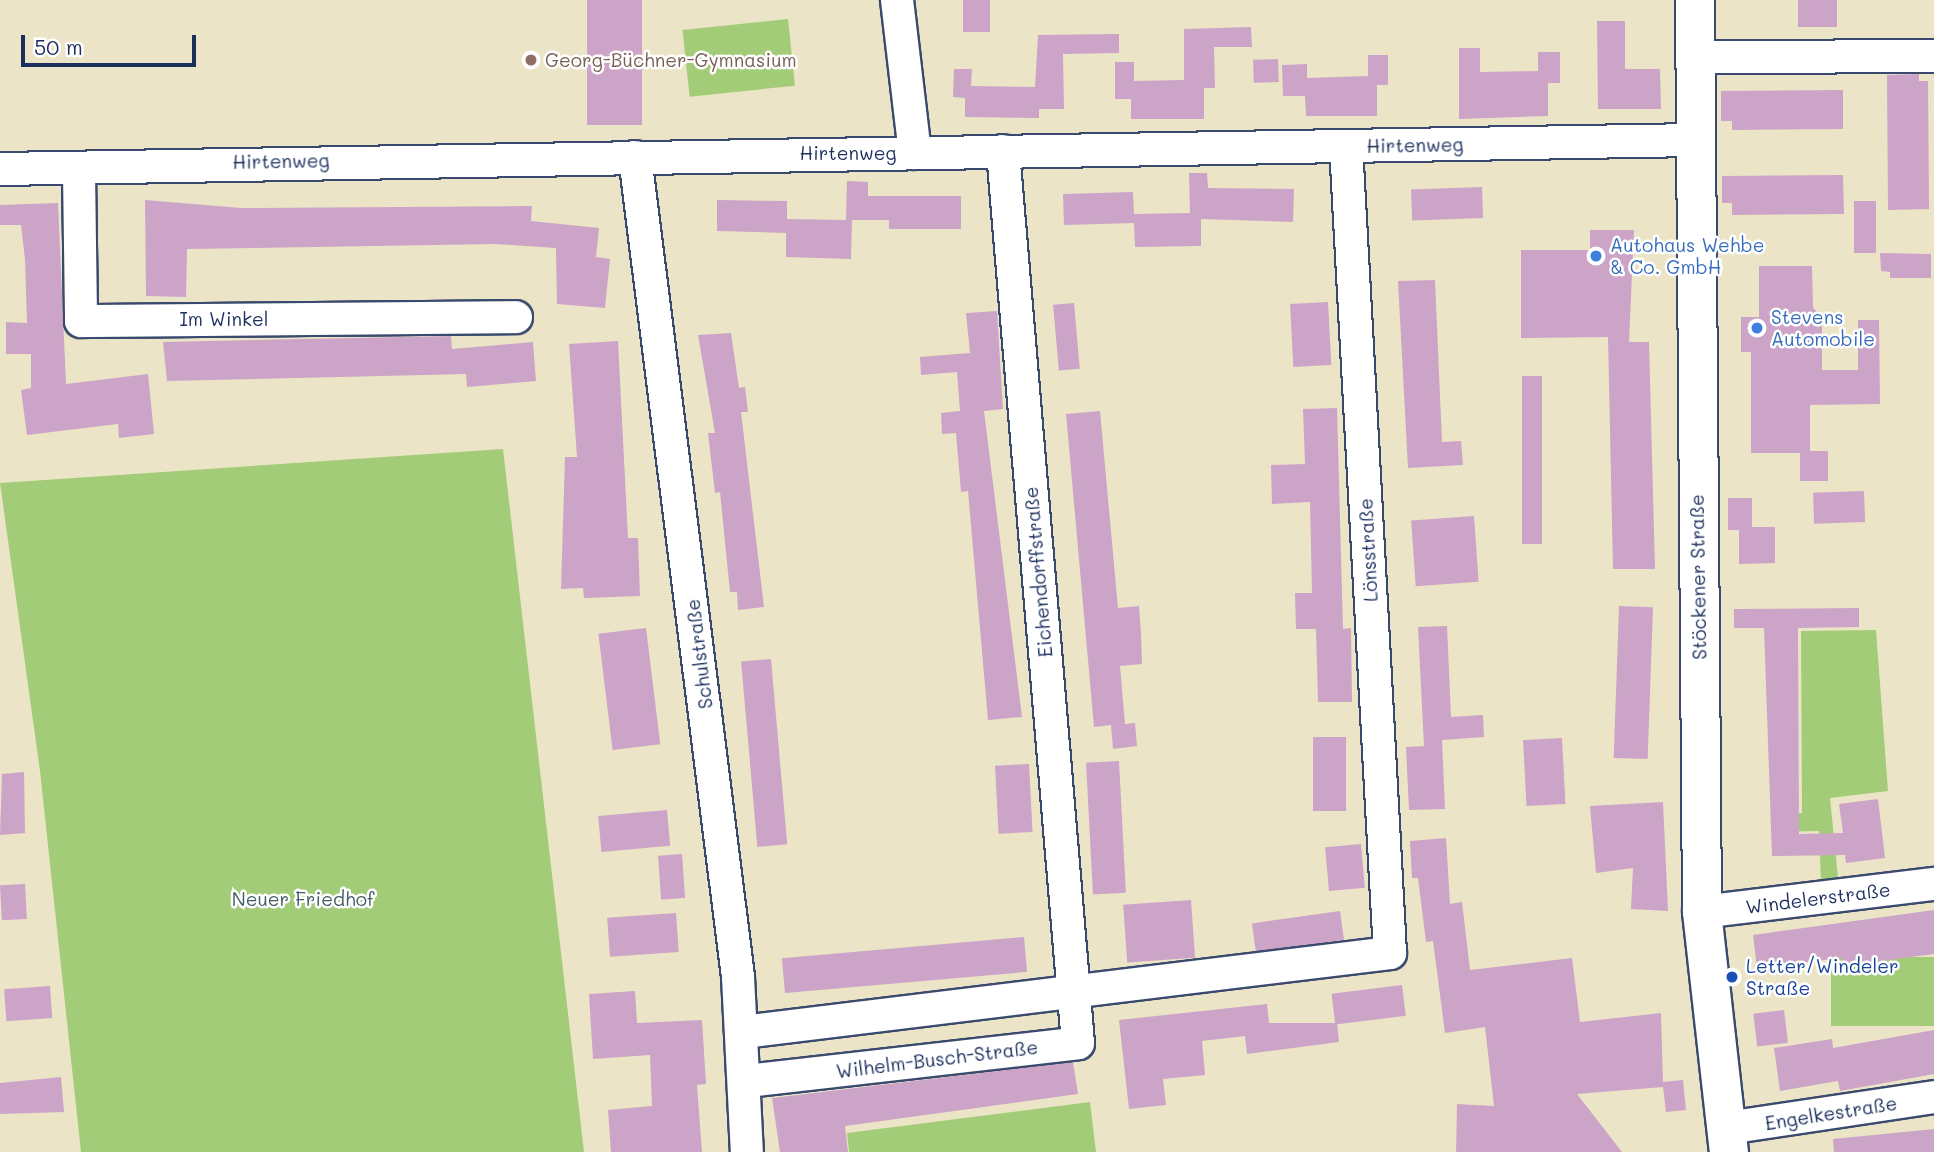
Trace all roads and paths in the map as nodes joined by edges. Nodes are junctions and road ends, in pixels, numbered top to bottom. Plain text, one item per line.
1 (897, 0) edge
2 (1695, 0) edge
3 (1934, 56) edge
4 (1695, 57) junction
5 (1696, 140) junction
6 (1346, 147) junction
7 (1003, 151) junction
8 (915, 153) junction
9 (635, 157) junction
10 (0, 169) edge
11 (79, 172) junction
12 (516, 317) dead end
13 (1934, 884) edge
14 (1702, 912) junction
15 (1073, 993) junction
16 (743, 1032) junction
17 (747, 1081) junction
18 (1934, 1097) edge
19 (1728, 1140) edge
20 (747, 1152) edge

1 - 8 street
2 - 4 main road, Stöckener Straße
3 - 4 street
4 - 5 main road, Stöckener Straße
5 - 6 street, Hirtenweg
5 - 14 main road, Stöckener Straße
6 - 7 street, Hirtenweg
6 - 15 street, Lönsstraße
7 - 8 street, Hirtenweg
7 - 15 street, Eichendorffstraße
8 - 9 street, Hirtenweg
9 - 11 street, Hirtenweg
9 - 16 street, Schulstraße
10 - 11 street, Hirtenweg
11 - 12 street, Im Winkel
13 - 14 street, Windelerstraße
14 - 19 main road, Stöckener Straße
15 - 16 street
15 - 17 street, Wilhelm-Busch-Straße
16 - 17 street, Schulstraße
17 - 20 street, Schulstraße
18 - 19 street, Engelkestraße

